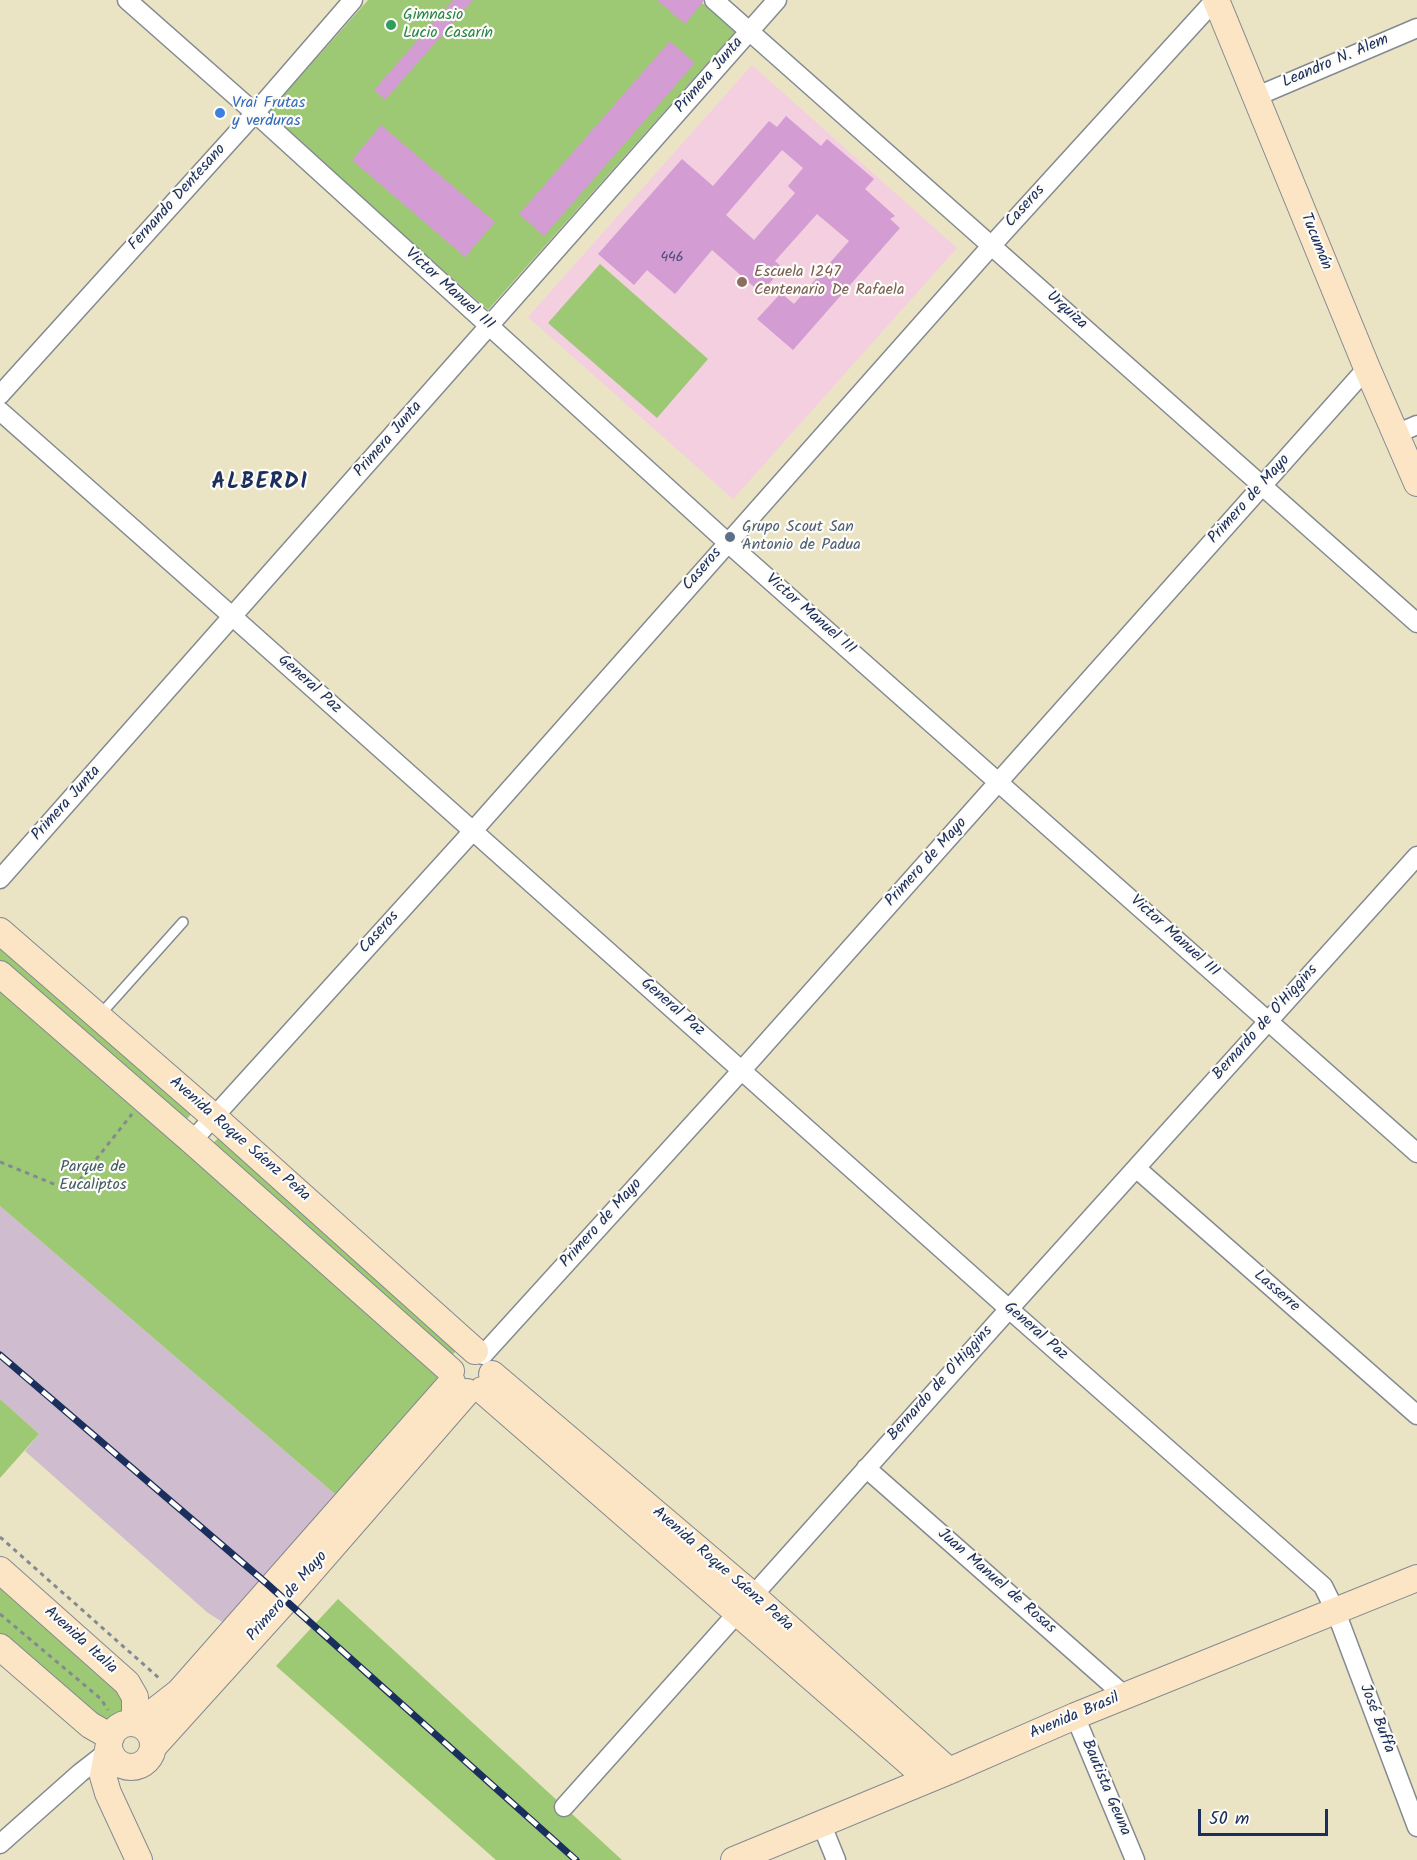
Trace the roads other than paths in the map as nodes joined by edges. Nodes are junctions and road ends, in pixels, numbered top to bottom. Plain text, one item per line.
1 (127, 0) edge
2 (354, 0) edge
3 (714, 0) edge
4 (777, 0) edge
5 (1216, 0) edge
6 (1417, 28) edge
7 (749, 32) junction
8 (1256, 97) junction
9 (255, 112) junction
10 (992, 245) junction
11 (489, 326) junction
12 (1367, 368) junction
13 (0, 395) edge
14 (0, 411) edge
15 (1407, 429) edge
16 (1417, 483) edge
17 (1262, 486) junction
18 (728, 543) junction
19 (233, 616) junction
20 (1417, 624) edge
21 (999, 782) junction
22 (472, 832) junction
23 (1417, 856) edge
24 (0, 879) edge
25 (183, 922) dead end
26 (0, 931) edge
27 (0, 974) edge
28 (98, 1017) junction
29 (1268, 1021) junction
30 (742, 1070) junction
31 (214, 1117) junction
32 (192, 1141) junction
33 (1417, 1153) edge
34 (1136, 1168) junction
35 (1009, 1309) junction
36 (472, 1373) junction
37 (1417, 1415) edge
38 (866, 1468) junction
39 (349, 1514) junction
40 (0, 1570) edge
41 (1417, 1578) edge
42 (745, 1604) junction
43 (1336, 1612) junction
44 (0, 1647) edge
45 (1125, 1696) junction
46 (1075, 1716) junction
47 (120, 1734) junction
48 (148, 1755) junction
49 (938, 1775) junction
50 (564, 1807) dead end
51 (122, 1820) junction
52 (820, 1823) junction
53 (1417, 1827) edge
54 (0, 1844) edge
55 (139, 1860) edge
56 (734, 1860) edge
57 (836, 1860) edge
58 (1135, 1860) edge

1 - 9 street, Victor Manuel III
2 - 9 street, Fernando Dentesano
3 - 7 street, Urquiza
4 - 7 street, Primera Junta
5 - 8 street, Tucumán
5 - 10 street, Caseros
6 - 8 street, Leandro N. Alem
7 - 10 street, Urquiza
7 - 11 street, Primera Junta
8 - 12 street, Tucumán
9 - 11 street, Victor Manuel III
9 - 13 street, Fernando Dentesano
10 - 17 street, Urquiza
10 - 18 street, Caseros
11 - 18 street, Victor Manuel III
11 - 19 street, Primera Junta
12 - 15 street, Tucumán
12 - 17 street, Primero de Mayo
14 - 19 street, General Paz
15 - 16 street, Tucumán
17 - 20 street, Urquiza
17 - 21 street, Primero de Mayo
18 - 21 street, Victor Manuel III
18 - 22 street, Caseros
19 - 22 street, General Paz
19 - 24 street, Primera Junta
21 - 29 street, Victor Manuel III
21 - 30 street, Primero de Mayo
22 - 30 street, General Paz
22 - 31 street, Caseros
23 - 29 street, Bernardo de O'Higgins
25 - 28 lane
26 - 28 street, Avenida Roque Sáenz Peña
27 - 32 street, Avenida Roque Sáenz Peña
28 - 31 street, Avenida Roque Sáenz Peña
29 - 33 street, Victor Manuel III
29 - 34 street, Bernardo de O'Higgins
30 - 35 street, General Paz
30 - 36 street, Primero de Mayo
31 - 32 street, Caseros
31 - 36 street, Avenida Roque Sáenz Peña
32 - 36 street, Avenida Roque Sáenz Peña
34 - 35 street, Bernardo de O'Higgins
34 - 37 street, Lasserre
35 - 38 street, Bernardo de O'Higgins
35 - 43 street, General Paz
36 - 39 street, Primero de Mayo
36 - 42 street, Avenida Roque Sáenz Peña
38 - 42 street, Bernardo de O'Higgins
38 - 45 street, Juan Manuel de Rosas
39 - 47 street, Primero de Mayo
39 - 48 street, Primero de Mayo
40 - 47 street, Avenida Italia
41 - 43 street, Avenida Brasil
42 - 49 street, Avenida Roque Sáenz Peña
42 - 50 street, Bernardo de O'Higgins
43 - 45 street, Avenida Brasil
43 - 53 street, José Buffa
44 - 47 street
45 - 46 street, Avenida Brasil
46 - 49 street, Avenida Brasil
46 - 58 street, Bautista Geuna
47 - 48 street
47 - 48 street
47 - 51 street, Avenida Italia
47 - 54 street, Primero de Mayo
48 - 51 street, Avenida Italia
49 - 52 street, Avenida Brasil
51 - 55 street, Avenida Italia
52 - 56 street, Avenida Brasil
52 - 57 street

